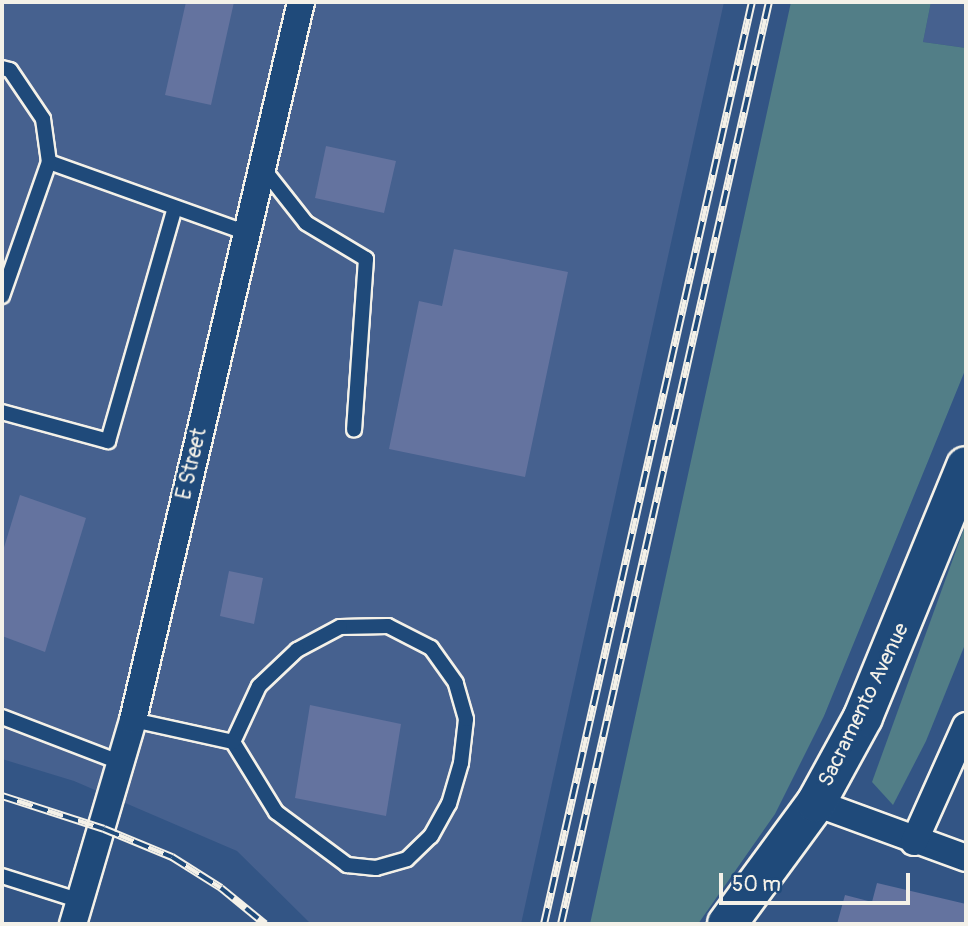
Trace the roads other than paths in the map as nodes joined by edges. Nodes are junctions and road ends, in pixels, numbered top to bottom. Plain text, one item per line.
1 (301, 2) edge
2 (2, 68) edge
3 (49, 162) junction
4 (261, 166) junction
5 (176, 208) junction
6 (245, 232) junction
7 (2, 296) edge
8 (2, 412) edge
9 (354, 430) dead end
10 (966, 466) edge
11 (2, 717) edge
12 (133, 720) junction
13 (966, 726) edge
14 (233, 742) junction
15 (122, 763) junction
16 (816, 803) junction
17 (914, 842) junction
18 (966, 858) edge
19 (2, 876) edge
20 (77, 913) edge
21 (727, 924) edge

1 - 4 street, E Street
2 - 3 lane
3 - 5 lane
3 - 7 lane
4 - 6 street, E Street
4 - 9 lane
5 - 6 lane
5 - 8 lane
6 - 12 street, E Street
10 - 16 main road, Sacramento Avenue
11 - 15 lane
12 - 14 lane
12 - 15 street, E Street
13 - 17 street
14 - 14 lane
15 - 20 street, E Street
16 - 17 street
16 - 21 main road, Sacramento Avenue
17 - 18 street
19 - 20 lane

